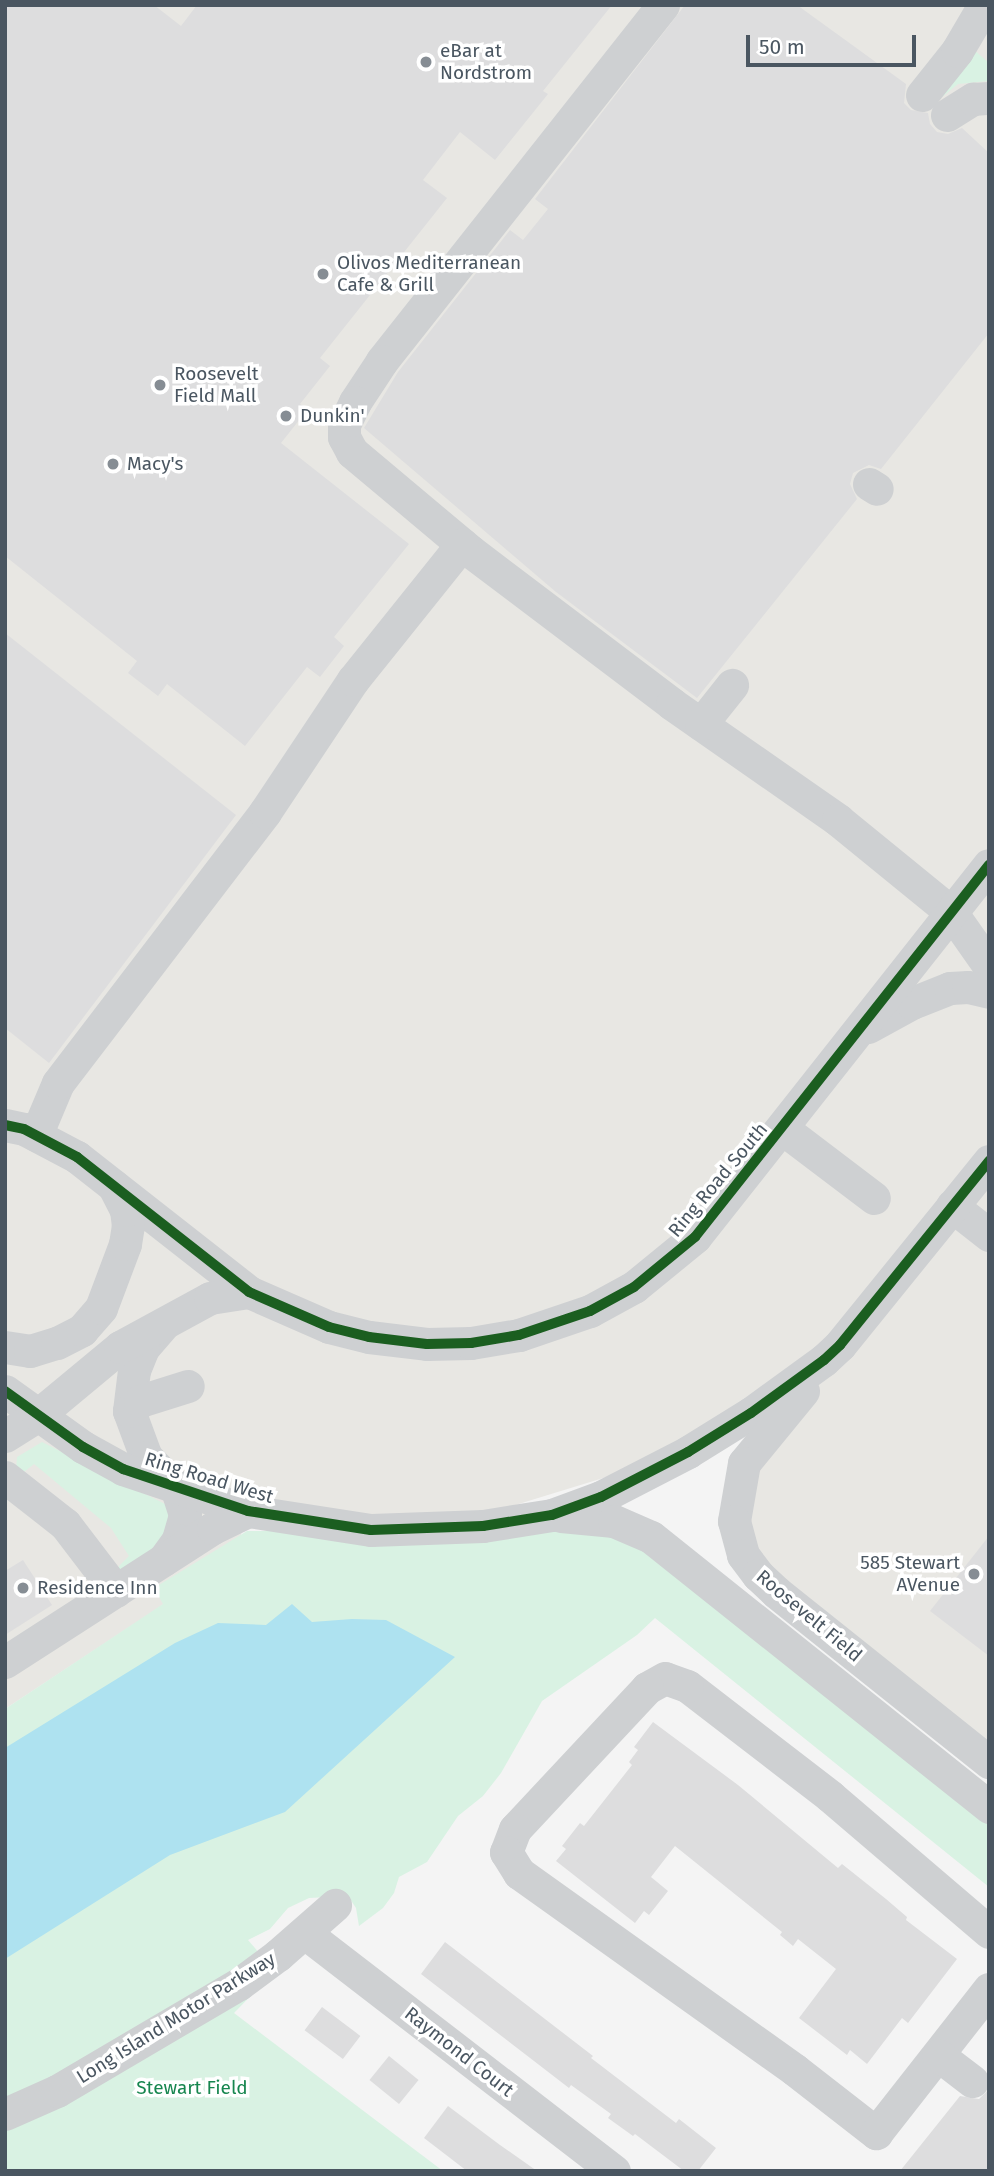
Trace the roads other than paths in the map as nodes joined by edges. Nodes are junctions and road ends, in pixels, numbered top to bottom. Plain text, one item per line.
1 (663, 5) edge
2 (977, 16) edge
3 (989, 98) edge
4 (462, 544) junction
5 (732, 685) dead end
6 (701, 724) junction
7 (989, 865) edge
8 (951, 912) junction
9 (989, 966) edge
10 (989, 992) edge
11 (860, 1031) junction
12 (783, 1129) junction
13 (21, 1130) edge
14 (989, 1161) edge
15 (114, 1186) junction
16 (874, 1198) dead end
17 (952, 1206) junction
18 (989, 1235) edge
19 (249, 1292) junction
20 (168, 1319) junction
21 (5, 1347) edge
22 (824, 1360) junction
23 (188, 1387) dead end
24 (5, 1391) edge
25 (129, 1411) junction
26 (38, 1416) junction
27 (5, 1436) edge
28 (5, 1477) edge
29 (176, 1488) junction
30 (248, 1511) junction
31 (552, 1515) junction
32 (164, 1560) junction
33 (116, 1591) junction
34 (5, 1662) edge
35 (989, 1762) edge
36 (989, 1807) edge
37 (335, 1905) dead end
38 (989, 1931) edge
39 (305, 1933) junction
40 (989, 1989) edge
41 (938, 2055) junction
42 (972, 2081) dead end
43 (5, 2114) edge
44 (614, 2171) edge

1 - 4 street
2 - 3 street
4 - 6 street
4 - 13 street
5 - 6 street
6 - 8 street
7 - 8 street, Ring Road South
8 - 9 street
8 - 11 street, Ring Road South
10 - 11 street
11 - 12 street, Ring Road South
12 - 16 street
12 - 19 street, Ring Road South
13 - 15 street
14 - 17 street
15 - 19 street
15 - 21 street
17 - 18 street
17 - 22 street
19 - 20 street
20 - 25 street
20 - 26 street
22 - 31 street
22 - 35 street, Roosevelt Field
23 - 25 street
24 - 26 street, Ring Road West
25 - 29 street
26 - 27 street
26 - 29 street, Ring Road West
28 - 33 street
29 - 30 street, Ring Road West
29 - 32 street
30 - 31 street, Ring Road West
30 - 32 street
31 - 36 street, Roosevelt Field
32 - 33 street
33 - 34 street
37 - 39 street, Long Island Motor Parkway
38 - 41 street
39 - 43 street, Long Island Motor Parkway
39 - 44 street, Raymond Court
40 - 41 street
41 - 42 street

